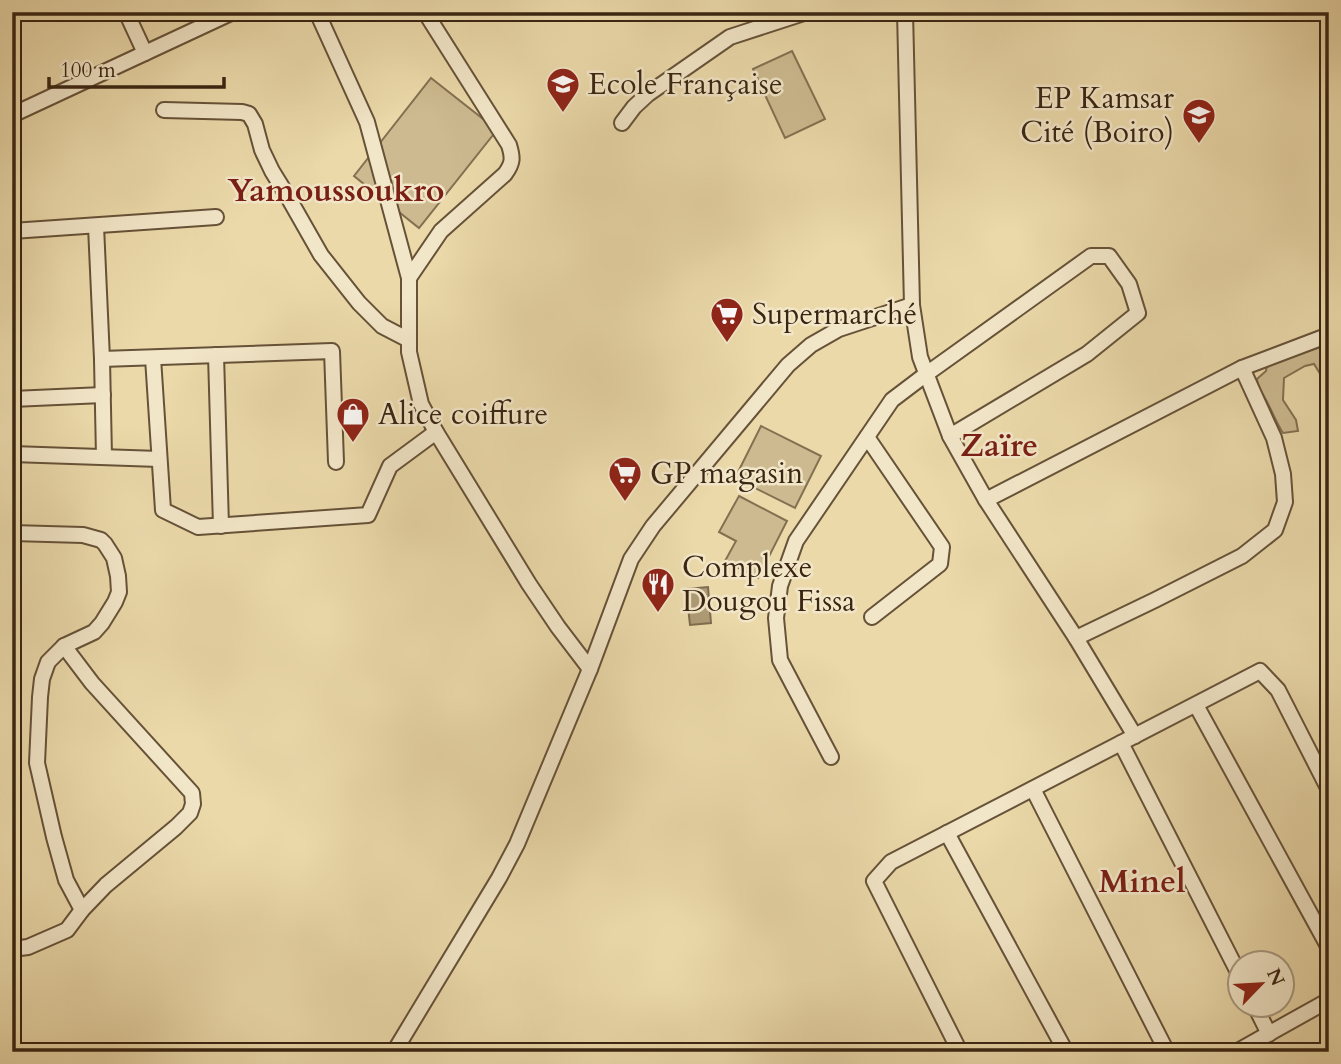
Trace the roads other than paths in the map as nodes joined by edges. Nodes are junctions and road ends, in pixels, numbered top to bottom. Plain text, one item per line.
1 (126, 12) edge
2 (233, 12) edge
3 (317, 12) edge
4 (425, 12) edge
5 (807, 12) edge
6 (905, 12) edge
7 (1326, 12) edge
8 (1329, 17) edge
9 (145, 53) junction
10 (164, 110) dead end
11 (12, 115) edge
12 (622, 123) dead end
13 (216, 217) dead end
14 (96, 226) junction
15 (12, 232) edge
16 (409, 278) junction
17 (912, 305) junction
18 (1329, 335) edge
19 (409, 340) junction
20 (216, 355) junction
21 (153, 358) junction
22 (102, 359) junction
23 (1242, 368) junction
24 (925, 375) junction
25 (103, 395) junction
26 (12, 398) edge
27 (436, 432) junction
28 (950, 436) junction
29 (867, 437) junction
30 (12, 454) edge
31 (104, 457) junction
32 (159, 459) junction
33 (336, 462) dead end
34 (986, 500) junction
35 (221, 526) junction
36 (12, 533) edge
37 (872, 617) dead end
38 (1076, 638) junction
39 (64, 646) junction
40 (590, 669) junction
41 (1196, 705) junction
42 (1135, 736) junction
43 (1121, 743) junction
44 (831, 757) dead end
45 (1033, 789) junction
46 (1329, 790) edge
47 (947, 834) junction
48 (82, 910) junction
49 (1329, 948) edge
50 (12, 949) edge
51 (1226, 949) edge
52 (1329, 1000) edge
53 (1261, 1018) edge
54 (1269, 1034) junction
55 (394, 1052) edge
56 (960, 1052) edge
57 (1066, 1052) edge
58 (1167, 1052) edge
59 (1236, 1052) edge

1 - 9 street
2 - 9 street
3 - 16 street
4 - 16 street
5 - 12 street
6 - 17 street
7 - 8 street
9 - 11 street
10 - 19 street
13 - 14 street
14 - 15 street
14 - 22 street
16 - 19 street
17 - 24 street
17 - 40 street
18 - 23 street
19 - 27 street
20 - 21 street
20 - 33 street
20 - 35 street
21 - 22 street
21 - 32 street
22 - 25 street
23 - 34 street
23 - 38 street
24 - 28 street
24 - 28 street
24 - 29 street
25 - 26 street
25 - 31 street
27 - 35 street
27 - 40 street
28 - 34 street
29 - 37 street
29 - 44 street
30 - 31 street
31 - 32 street
32 - 35 street
34 - 38 street
36 - 39 street
38 - 42 street
39 - 48 street
39 - 48 street
40 - 55 street
41 - 42 street
41 - 46 street
41 - 49 street
42 - 43 street
43 - 45 street
43 - 51 street
45 - 47 street
45 - 58 street
47 - 56 street
47 - 57 street
48 - 50 street
52 - 54 street
53 - 54 street
54 - 59 street

